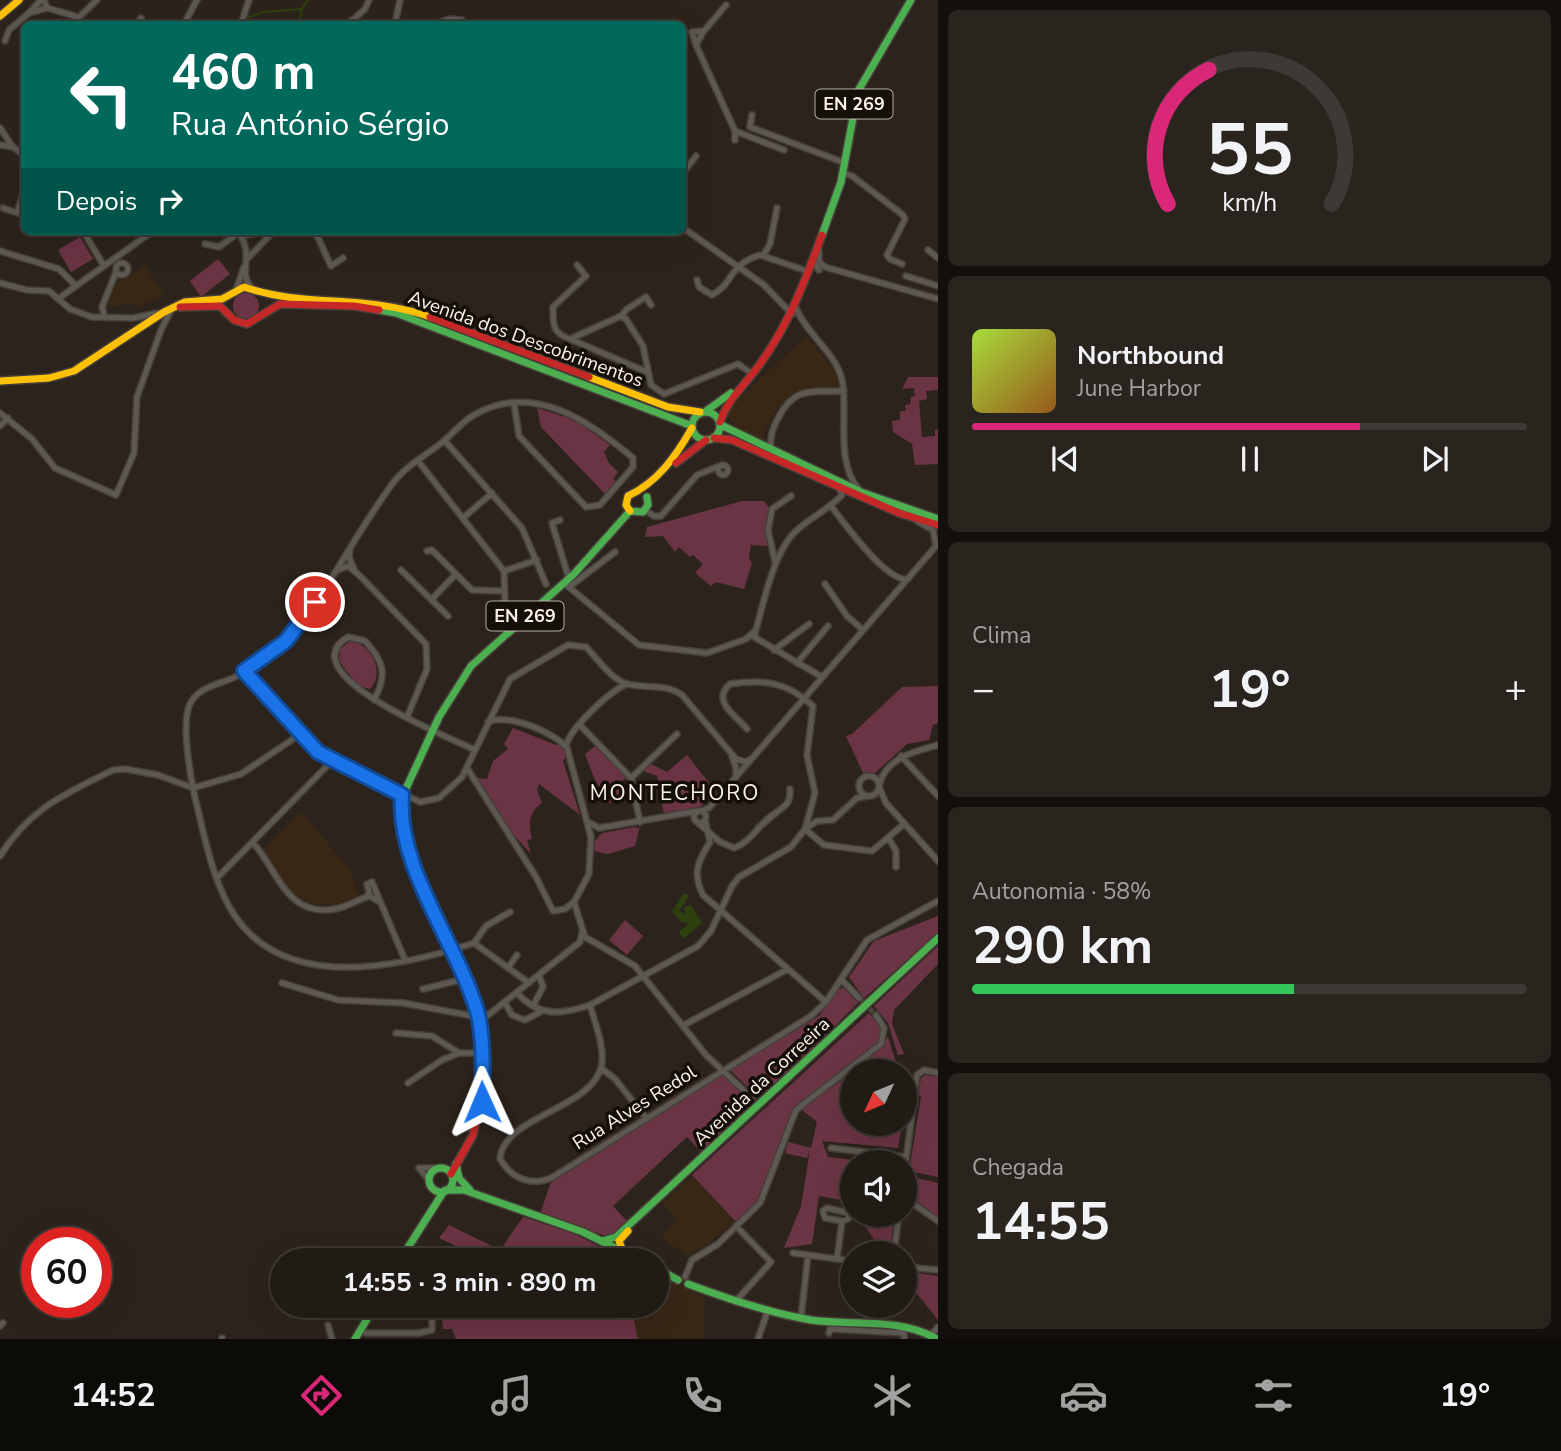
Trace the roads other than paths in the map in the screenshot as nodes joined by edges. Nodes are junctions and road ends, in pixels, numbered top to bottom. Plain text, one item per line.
1 (19, 0) edge
2 (42, 0) edge
3 (97, 0) edge
4 (197, 0) edge
5 (249, 0) edge
6 (369, 0) edge
7 (400, 0) edge
8 (911, 0) edge
9 (726, 5) dead end
10 (47, 8) junction
11 (29, 13) junction
12 (0, 16) edge
13 (78, 18) junction
14 (141, 18) dead end
15 (242, 20) edge
16 (462, 20) dead end
17 (80, 21) edge
18 (138, 21) edge
19 (186, 21) edge
20 (351, 21) edge
21 (396, 21) edge
22 (443, 21) edge
23 (5, 41) dead end
24 (752, 115) dead end
25 (0, 128) edge
26 (735, 131) junction
27 (6, 136) junction
28 (734, 141) dead end
29 (0, 144) edge
30 (13, 147) junction
31 (784, 150) dead end
32 (21, 153) edge
33 (696, 156) dead end
34 (845, 163) junction
35 (686, 169) edge
36 (843, 173) junction
37 (21, 200) edge
38 (3, 208) dead end
39 (777, 208) dead end
40 (827, 220) junction
41 (686, 230) edge
42 (85, 235) edge
43 (147, 235) edge
44 (236, 235) edge
45 (240, 235) edge
46 (270, 235) edge
47 (317, 235) edge
48 (205, 244) dead end
49 (928, 250) dead end
50 (0, 251) edge
51 (763, 256) junction
52 (248, 258) junction
53 (343, 258) dead end
54 (938, 258) edge
55 (737, 264) junction
56 (902, 264) dead end
57 (576, 265) dead end
58 (104, 266) junction
59 (814, 269) junction
60 (116, 272) junction
61 (125, 274) junction
62 (906, 276) dead end
63 (697, 279) dead end
64 (0, 284) edge
65 (113, 284) junction
66 (76, 286) junction
67 (938, 286) edge
68 (255, 290) junction
69 (234, 291) junction
70 (62, 296) dead end
71 (938, 299) edge
72 (651, 305) dead end
73 (172, 308) junction
74 (164, 312) junction
75 (792, 313) junction
76 (262, 315) junction
77 (230, 316) junction
78 (621, 316) junction
79 (105, 318) junction
80 (133, 318) junction
81 (800, 319) junction
82 (137, 330) junction
83 (570, 340) junction
84 (645, 354) junction
85 (631, 363) junction
86 (760, 364) junction
87 (648, 373) junction
88 (751, 373) junction
89 (0, 380) edge
90 (844, 391) junction
91 (514, 403) junction
92 (703, 412) junction
93 (0, 413) edge
94 (672, 416) junction
95 (8, 418) junction
96 (720, 423) junction
97 (0, 426) edge
98 (692, 427) junction
99 (710, 439) junction
100 (444, 441) junction
101 (685, 442) junction
102 (771, 450) junction
103 (418, 461) junction
104 (718, 467) dead end
105 (848, 473) junction
106 (831, 477) junction
107 (618, 485) junction
108 (839, 487) junction
109 (638, 491) junction
110 (861, 492) junction
111 (492, 493) junction
112 (628, 496) junction
113 (791, 496) dead end
114 (647, 497) junction
115 (831, 506) junction
116 (645, 510) junction
117 (630, 511) junction
118 (463, 518) junction
119 (911, 518) junction
120 (938, 519) edge
121 (560, 520) dead end
122 (938, 525) edge
123 (351, 546) junction
124 (427, 551) dead end
125 (615, 552) dead end
126 (537, 560) junction
127 (775, 562) junction
128 (401, 570) dead end
129 (504, 571) junction
130 (332, 574) junction
131 (359, 575) junction
132 (455, 575) junction
133 (908, 579) junction
134 (567, 583) junction
135 (546, 584) dead end
136 (825, 584) dead end
137 (504, 592) junction
138 (432, 599) junction
139 (448, 615) dead end
140 (519, 622) junction
141 (809, 624) dead end
142 (828, 626) dead end
143 (756, 629) junction
144 (863, 630) junction
145 (774, 650) junction
146 (797, 663) junction
147 (244, 671) junction
148 (822, 677) junction
149 (615, 678) junction
150 (627, 684) junction
151 (615, 689) junction
152 (805, 698) junction
153 (374, 700) junction
154 (495, 707) junction
155 (407, 717) junction
156 (502, 718) junction
157 (488, 722) junction
158 (580, 725) junction
159 (747, 729) dead end
160 (433, 730) junction
161 (677, 734) dead end
162 (299, 735) junction
163 (938, 745) edge
164 (566, 746) junction
165 (475, 750) junction
166 (730, 754) junction
167 (901, 756) junction
168 (751, 760) junction
169 (332, 761) junction
170 (467, 768) junction
171 (887, 771) junction
172 (869, 777) junction
173 (631, 778) junction
174 (735, 778) junction
175 (860, 784) junction
176 (879, 786) junction
177 (193, 789) junction
178 (790, 789) dead end
179 (402, 795) junction
180 (870, 796) junction
181 (938, 796) edge
182 (857, 798) junction
183 (886, 803) junction
184 (699, 811) junction
185 (682, 815) junction
186 (705, 819) junction
187 (695, 820) junction
188 (640, 822) junction
189 (590, 823) junction
190 (904, 824) junction
191 (599, 828) junction
192 (806, 829) junction
193 (709, 831) junction
194 (591, 837) junction
195 (717, 839) junction
196 (889, 839) junction
197 (251, 842) junction
198 (710, 842) junction
199 (0, 856) edge
200 (938, 861) edge
201 (896, 867) dead end
202 (218, 877) junction
203 (367, 897) junction
204 (938, 901) edge
205 (574, 902) junction
206 (381, 903) junction
207 (718, 911) junction
208 (510, 912) dead end
209 (580, 927) junction
210 (938, 940) edge
211 (580, 942) junction
212 (474, 943) junction
213 (596, 943) junction
214 (451, 950) junction
215 (517, 954) dead end
216 (405, 960) junction
217 (508, 968) junction
218 (788, 969) junction
219 (643, 974) junction
220 (539, 975) junction
221 (464, 979) junction
222 (841, 979) junction
223 (282, 982) dead end
224 (528, 983) junction
225 (423, 989) dead end
226 (517, 993) junction
227 (859, 998) tunnel mouth
228 (826, 1002) junction
229 (505, 1003) junction
230 (590, 1005) junction
231 (533, 1006) junction
232 (542, 1011) junction
233 (491, 1013) junction
234 (876, 1015) tunnel mouth
235 (478, 1018) junction
236 (684, 1025) junction
237 (396, 1033) dead end
238 (444, 1044) junction
239 (480, 1053) junction
240 (459, 1054) junction
241 (442, 1060) junction
242 (601, 1068) junction
243 (722, 1069) junction
244 (938, 1073) edge
245 (408, 1083) dead end
246 (758, 1103) junction
247 (647, 1119) junction
248 (831, 1148) dead end
249 (848, 1150) edge
250 (907, 1150) edge
251 (461, 1153) junction
252 (456, 1163) junction
253 (437, 1168) junction
254 (452, 1176) junction
255 (429, 1183) junction
256 (445, 1191) junction
257 (473, 1193) junction
258 (917, 1206) edge
259 (817, 1208) dead end
260 (840, 1209) edge
261 (823, 1211) junction
262 (828, 1219) junction
263 (840, 1221) edge
264 (938, 1221) edge
265 (420, 1225) junction
266 (736, 1226) junction
267 (841, 1227) edge
268 (827, 1229) dead end
269 (602, 1241) junction
270 (407, 1248) edge
271 (617, 1248) edge
272 (622, 1248) edge
273 (793, 1253) dead end
274 (808, 1255) junction
275 (837, 1259) junction
276 (840, 1259) edge
277 (917, 1268) edge
278 (938, 1270) edge
279 (669, 1274) edge
280 (684, 1280) junction
281 (736, 1302) junction
282 (768, 1310) junction
283 (801, 1318) junction
284 (432, 1320) dead end
285 (328, 1325) dead end
286 (938, 1327) edge
287 (829, 1333) dead end
288 (364, 1334) edge
289 (934, 1337) edge
290 (332, 1339) edge
291 (355, 1339) edge
292 (758, 1339) edge
293 (904, 1339) edge

1 - 12 main road
2 - 10 street
2 - 11 street
3 - 13 street
4 - 19 street
5 - 15 street
6 - 20 street
7 - 21 street
8 - 34 main road, EN 269
9 - 26 street
10 - 11 street
10 - 13 street
11 - 23 street
13 - 17 street
14 - 18 street
16 - 22 street
24 - 34 street
25 - 27 street
26 - 28 street
26 - 31 street
27 - 29 street
27 - 30 street
29 - 30 street
30 - 32 street
33 - 35 street
34 - 36 main road, EN 269
36 - 40 main road, EN 269
36 - 56 street
37 - 38 street
39 - 51 street
40 - 59 main road, EN 269
40 - 59 main road, EN 269
41 - 55 street
42 - 58 street
43 - 58 street
44 - 48 street
45 - 52 street
46 - 52 street
47 - 53 street
49 - 54 street
50 - 66 street
51 - 55 street
51 - 59 street
52 - 68 street
52 - 69 street
55 - 63 street
55 - 75 street
57 - 83 street
58 - 66 street
59 - 71 street
59 - 75 main road, EN 269
60 - 61 street
60 - 61 street
60 - 65 street
61 - 65 street
62 - 67 street
64 - 79 street
65 - 79 street
66 - 70 street
68 - 69 main road
68 - 76 main road
68 - 92 main road, Avenida dos Descobrimentos
69 - 73 main road
69 - 77 main road
72 - 78 street
73 - 74 main road
73 - 77 main road
73 - 95 street
74 - 80 street
74 - 82 main road
75 - 81 street
75 - 81 street
75 - 86 main road, EN 269
76 - 77 main road
76 - 94 main road, Avenida dos Descobrimentos
78 - 83 street
78 - 84 street
79 - 80 street
80 - 82 street
81 - 90 street
82 - 89 main road
83 - 85 street
84 - 85 street
84 - 87 street
85 - 87 street
86 - 88 main road, EN 269
86 - 96 main road, EN 269
87 - 88 street
88 - 92 main road, EN 269
90 - 102 street
90 - 105 street
91 - 100 street
91 - 107 street
91 - 107 street
92 - 96 main road
92 - 98 main road, EN 269
93 - 95 street
94 - 98 main road, Avenida dos Descobrimentos
94 - 101 main road
95 - 97 street
96 - 99 main road, EN 269
96 - 102 main road
98 - 99 main road
98 - 101 main road, EN 269
99 - 108 main road
99 - 114 main road, EN 269
100 - 103 street
100 - 111 street
101 - 109 main road, EN 269
102 - 106 main road
103 - 118 street
103 - 123 street
104 - 116 street
105 - 106 street
105 - 110 street
106 - 110 main road
107 - 112 street
108 - 115 street
108 - 119 main road
109 - 112 main road, EN 269
109 - 114 main road
110 - 120 main road
111 - 118 street
111 - 126 street
112 - 117 main road
113 - 127 street
114 - 116 main road
115 - 127 street
115 - 133 street
116 - 117 main road
117 - 134 main road, EN 269
118 - 129 street
119 - 122 main road
119 - 133 street
121 - 134 street
123 - 130 street
123 - 131 street
124 - 132 street
125 - 134 street
126 - 129 street
126 - 135 street
127 - 143 street
128 - 138 street
129 - 137 street
130 - 131 street
130 - 147 street
131 - 155 street
132 - 137 street
132 - 138 street
133 - 144 street
134 - 140 main road, EN 269
134 - 143 street
136 - 144 street
137 - 140 street
138 - 139 street
140 - 160 main road, EN 269
141 - 145 street
142 - 146 street
143 - 145 street
144 - 148 street
145 - 146 street
146 - 148 street
147 - 162 street
147 - 177 street
148 - 152 street
149 - 150 street
149 - 151 street
149 - 154 street
150 - 151 street
150 - 166 street
151 - 158 street
152 - 159 street
152 - 168 street
152 - 192 street
153 - 153 street
153 - 155 street
154 - 156 street
154 - 157 street
155 - 160 street
156 - 157 street
156 - 164 street
157 - 165 street
158 - 164 street
158 - 173 street
160 - 165 street
160 - 179 main road, EN 269
161 - 173 street
162 - 169 street
162 - 177 street
163 - 167 street
164 - 189 street
165 - 170 street
166 - 168 street
166 - 174 street
167 - 171 street
167 - 181 street
168 - 174 street
169 - 179 street
169 - 197 street
170 - 179 street
170 - 205 street
171 - 172 street
171 - 176 street
172 - 175 street
172 - 176 street
173 - 188 street
174 - 184 street
175 - 180 street
175 - 182 street
176 - 180 street
176 - 183 street
177 - 199 street
177 - 202 street
178 - 195 street
179 - 214 main road
180 - 182 street
180 - 183 street
182 - 192 street
183 - 190 street
184 - 185 street
184 - 186 street
184 - 187 street
185 - 187 street
185 - 188 street
186 - 187 street
186 - 193 street
187 - 193 street
188 - 191 street
189 - 191 street
189 - 194 street
190 - 196 street
190 - 200 street
191 - 194 street
192 - 196 street
192 - 207 street
193 - 195 street
193 - 198 street
194 - 205 street
195 - 198 street
196 - 201 street
197 - 202 street
197 - 203 street
198 - 207 street
202 - 216 street
203 - 206 street
203 - 206 street
204 - 222 street, Rua Alves Redol
205 - 209 street
206 - 216 street
207 - 218 street
207 - 219 street
208 - 212 street
209 - 211 street
209 - 213 street
210 - 246 main road, Avenida da Correeira
211 - 213 street
211 - 220 street
212 - 214 street
212 - 217 street
213 - 219 street
214 - 216 street
214 - 221 main road
215 - 217 street
217 - 224 street
218 - 228 street
218 - 236 street
219 - 230 street
219 - 236 street
220 - 224 street
220 - 231 street
221 - 225 street
221 - 235 main road
222 - 227 street
222 - 228 street, Rua Alves Redol
223 - 235 street
224 - 226 street
226 - 229 street
226 - 231 street
228 - 243 street, Rua Alves Redol
229 - 232 street
229 - 233 street
230 - 232 street
230 - 242 street
231 - 232 street
233 - 235 street
233 - 235 street
234 - 266 street
235 - 239 main road
236 - 243 street
237 - 238 street
238 - 240 street
238 - 241 street
239 - 240 street
239 - 251 main road
240 - 241 street
241 - 245 street
242 - 247 street
242 - 247 street, Rua Alves Redol
243 - 246 street
243 - 247 street, Rua Alves Redol
244 - 250 street
246 - 269 main road, Avenida da Correeira
246 - 272 main road, Avenida da Correeira
248 - 249 street
251 - 252 main road
251 - 253 main road
252 - 254 main road
252 - 257 main road
253 - 254 main road
253 - 255 main road
253 - 255 street
254 - 256 main road
254 - 257 main road
255 - 256 main road
255 - 265 main road
256 - 257 main road
256 - 265 main road
257 - 269 main road
258 - 264 street
259 - 261 street
260 - 261 street
261 - 262 street
262 - 263 street
262 - 268 street
265 - 270 main road
266 - 280 street
266 - 281 street
267 - 275 street
269 - 271 main road
273 - 274 street
274 - 275 street
274 - 283 street
275 - 276 street
277 - 278 street
279 - 280 main road
280 - 281 main road
281 - 282 main road
282 - 283 main road
282 - 292 street
283 - 289 main road
284 - 288 street
285 - 290 street
286 - 289 street
287 - 293 street
288 - 291 main road

